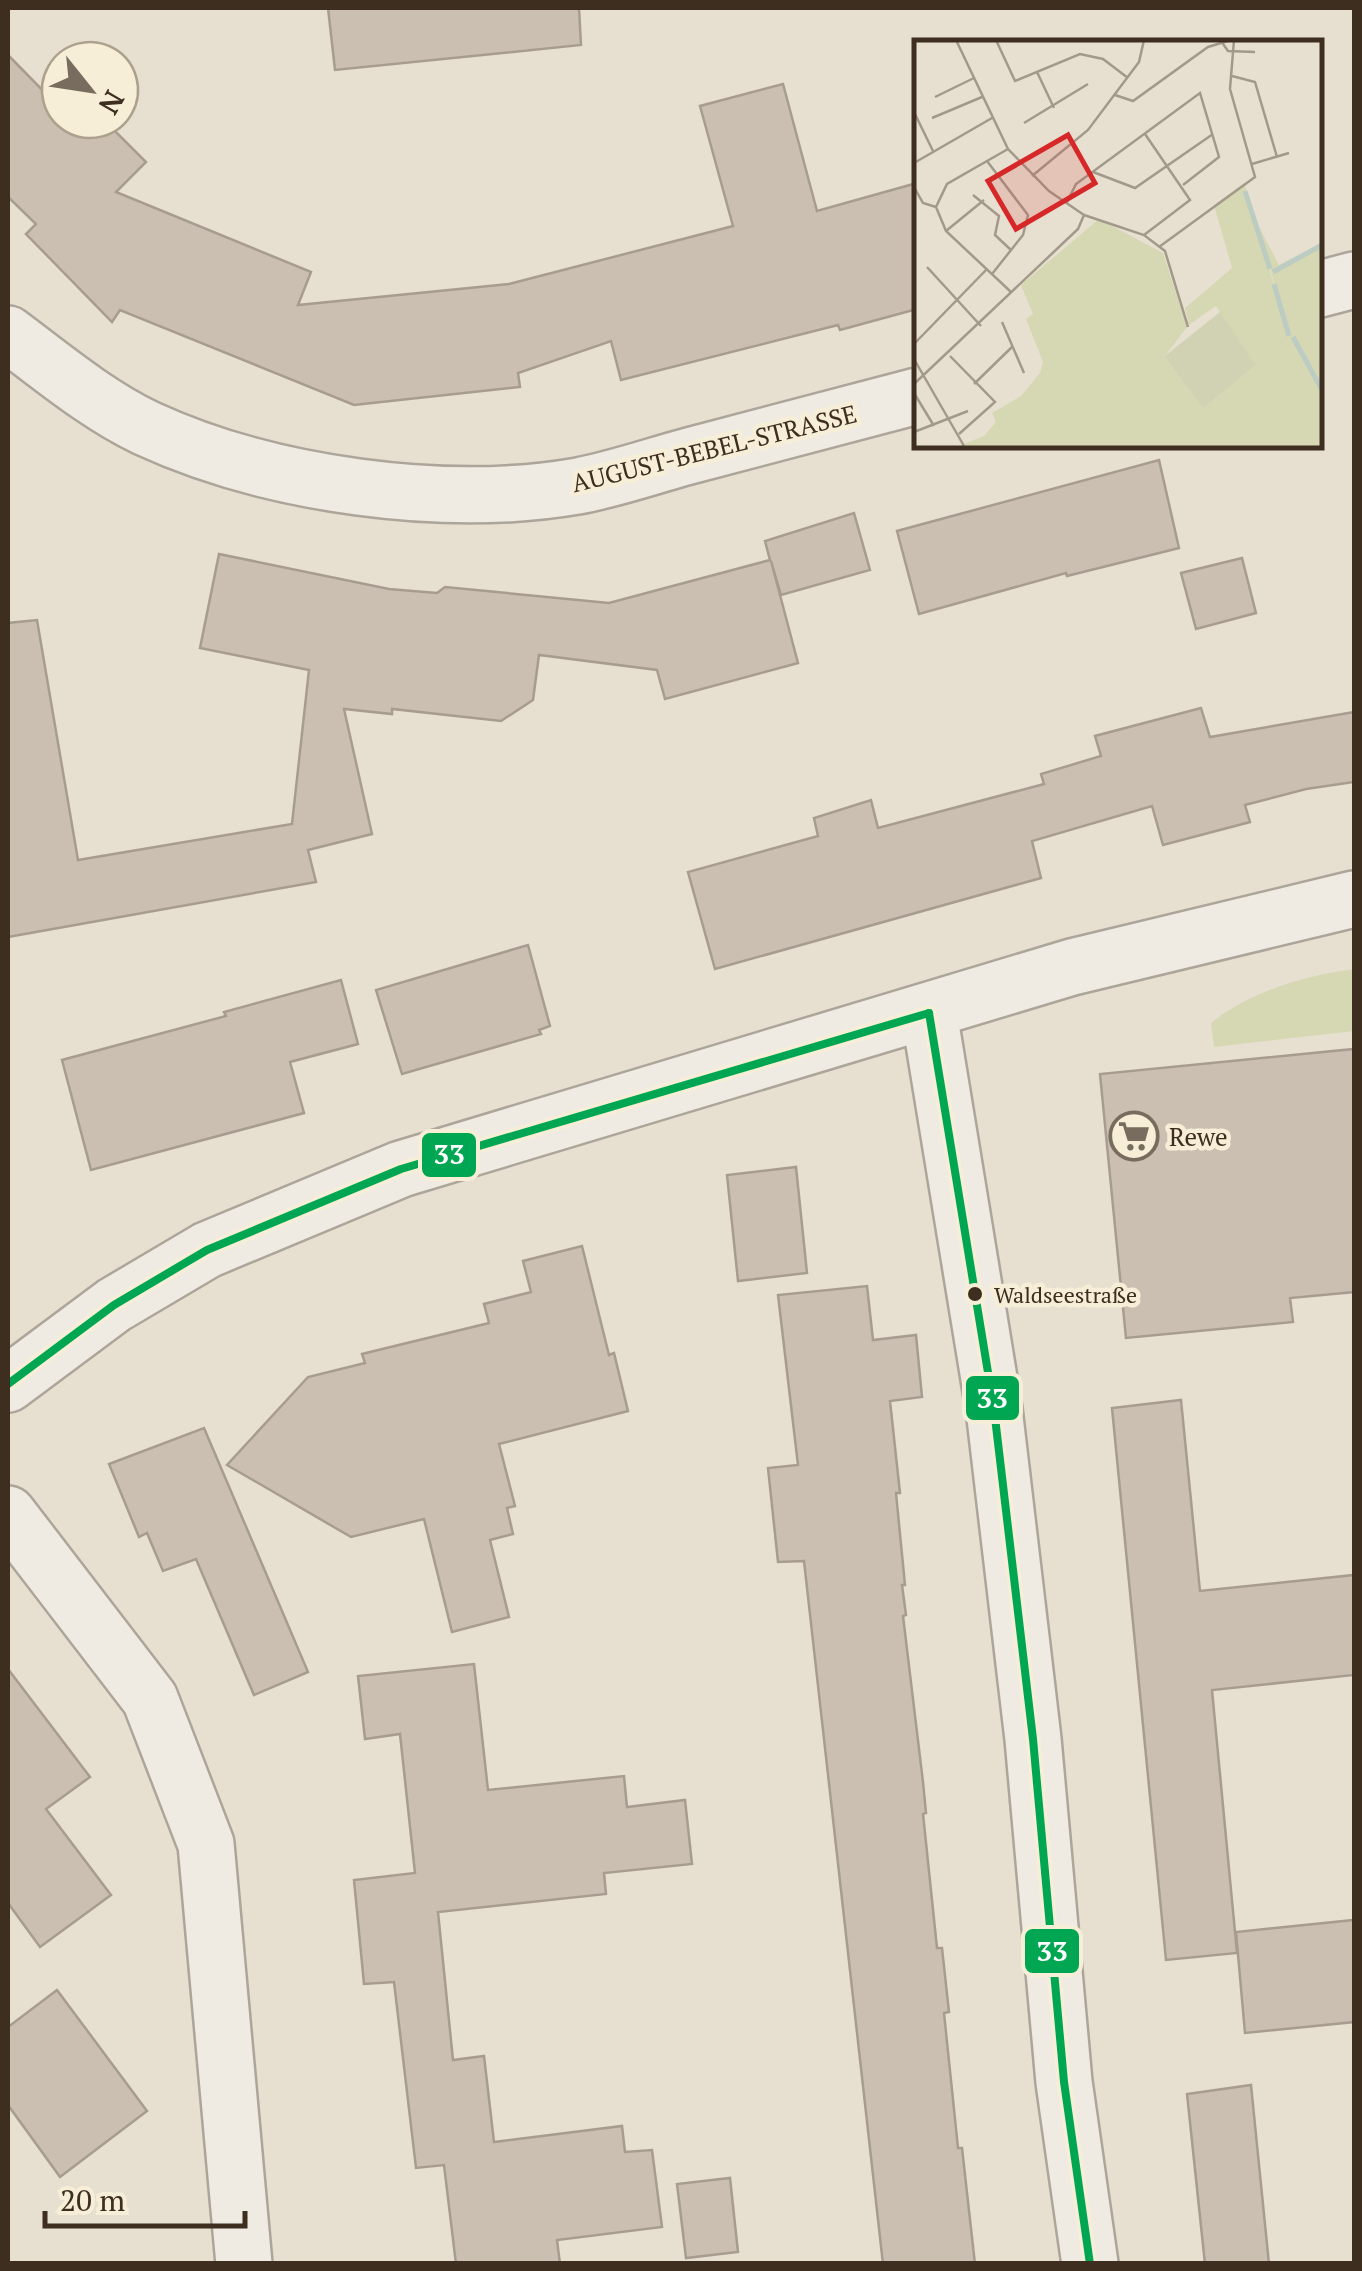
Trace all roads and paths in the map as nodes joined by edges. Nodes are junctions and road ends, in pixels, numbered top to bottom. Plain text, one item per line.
1 (1354, 280) edge
2 (1322, 288) edge
3 (8, 334) edge
4 (914, 397) edge
5 (1354, 899) edge
6 (929, 1013) junction
7 (8, 1384) edge
8 (8, 1514) edge
9 (244, 2264) edge
10 (1090, 2264) edge

1 - 2 street
3 - 4 street, AUGUST-BEBEL-STRASSE
5 - 6 street
6 - 7 street
6 - 10 street
8 - 9 street

